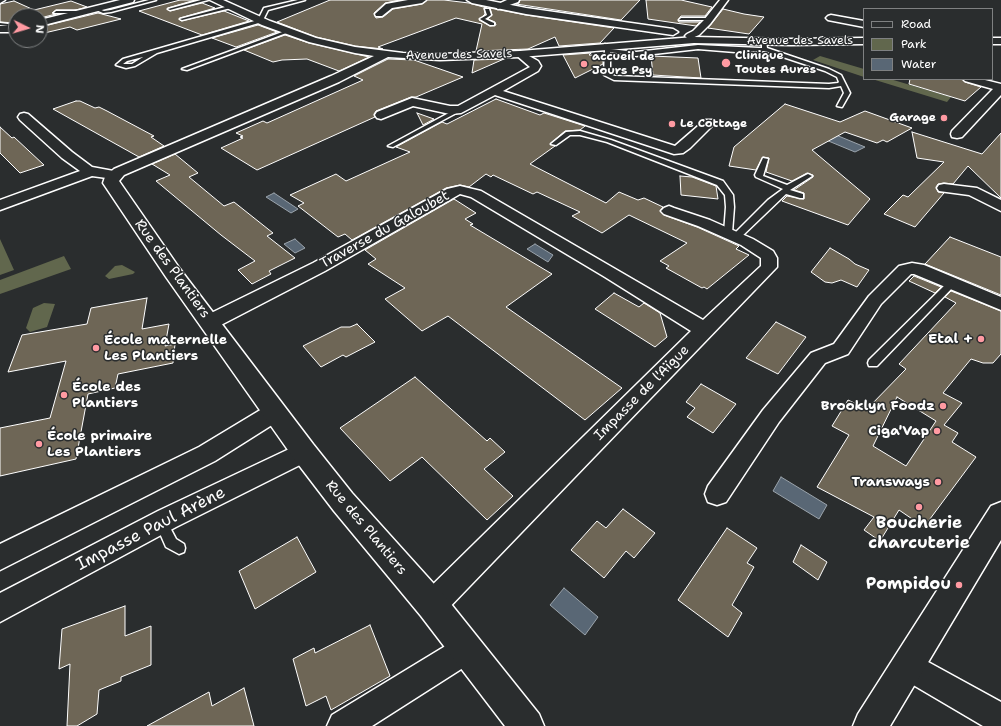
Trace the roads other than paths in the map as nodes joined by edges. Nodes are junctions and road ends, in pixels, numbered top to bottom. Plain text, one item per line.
1 (3, 0) edge
2 (130, 0) edge
3 (154, 0) edge
4 (206, 0) edge
5 (303, 0) edge
6 (422, 0) edge
7 (472, 0) edge
8 (724, 0) edge
9 (0, 2) edge
10 (515, 3) edge
11 (219, 4) edge
12 (96, 9) junction
13 (170, 9) dead end
14 (487, 10) dead end
15 (56, 12) dead end
16 (86, 12) junction
17 (379, 14) dead end
18 (831, 18) dead end
19 (182, 19) dead end
20 (681, 19) dead end
21 (710, 19) junction
22 (48, 21) edge
23 (263, 22) junction
24 (492, 24) dead end
25 (863, 24) edge
26 (240, 31) dead end
27 (287, 32) junction
28 (692, 38) junction
29 (863, 41) edge
30 (764, 45) junction
31 (607, 48) junction
32 (155, 52) junction
33 (386, 54) junction
34 (520, 54) junction
35 (185, 69) dead end
36 (973, 80) edge
37 (842, 82) junction
38 (1001, 88) edge
39 (494, 91) junction
40 (840, 106) dead end
41 (458, 110) junction
42 (381, 115) dead end
43 (24, 117) dead end
44 (709, 123) dead end
45 (957, 134) dead end
46 (554, 144) dead end
47 (391, 146) dead end
48 (765, 159) dead end
49 (91, 172) junction
50 (114, 175) junction
51 (808, 176) dead end
52 (944, 188) dead end
53 (786, 190) junction
54 (800, 196) dead end
55 (0, 206) edge
56 (1001, 206) edge
57 (669, 211) dead end
58 (732, 235) junction
59 (952, 284) junction
60 (1001, 304) edge
61 (210, 322) junction
62 (704, 330) junction
63 (873, 363) dead end
64 (275, 412) junction
65 (304, 452) junction
66 (717, 494) dead end
67 (1000, 520) edge
68 (164, 521) junction
69 (179, 548) dead end
70 (0, 557) edge
71 (432, 605) junction
72 (0, 608) edge
73 (467, 649) junction
74 (908, 666) junction
75 (1001, 719) edge
76 (871, 723) edge
77 (343, 726) edge
78 (527, 726) edge

1 - 9 lane
2 - 12 street
3 - 12 lane
4 - 13 lane
5 - 23 lane
6 - 17 street
7 - 10 street
8 - 21 street
10 - 28 street
11 - 19 lane
11 - 23 street, Avenue des Savels
12 - 16 street
14 - 24 lane
15 - 16 lane
16 - 22 street
18 - 25 street
20 - 21 lane
21 - 28 street
23 - 26 lane
23 - 27 street, Avenue des Savels
23 - 32 lane
27 - 33 street, Avenue des Savels
27 - 35 lane
28 - 30 street, Avenue des Savels
28 - 31 street, Avenue des Savels
29 - 30 street, Avenue des Savels
30 - 31 lane
30 - 37 lane
31 - 34 street, Avenue des Savels
31 - 37 lane
32 - 32 lane
33 - 34 street, Avenue des Savels
33 - 50 street
34 - 39 street, Avenue des Savels
36 - 38 street
37 - 40 lane
38 - 45 street
39 - 41 street, Avenue des Savels
39 - 44 street
41 - 42 street
41 - 47 lane
43 - 49 street
46 - 58 lane
48 - 53 lane
49 - 50 street
49 - 55 street
50 - 61 street, Rue des Plantiers
51 - 53 lane
52 - 56 street
53 - 54 lane
53 - 58 lane
57 - 58 street, Impasse de l'Aïgue
58 - 62 street, Impasse de l'Aïgue
59 - 60 street
59 - 63 lane
59 - 66 street
61 - 62 street, Traverse du Galoubet
61 - 64 street, Rue des Plantiers
62 - 71 street, Impasse de l'Aïgue
64 - 65 street, Rue des Plantiers
64 - 70 street
65 - 68 street, Impasse Paul Arène
65 - 71 street, Rue des Plantiers
67 - 74 street
68 - 69 lane
68 - 72 street, Impasse Paul Arène
71 - 73 street, Rue des Plantiers
73 - 77 street
73 - 78 street, Rue des Plantiers
74 - 75 street
74 - 76 street

